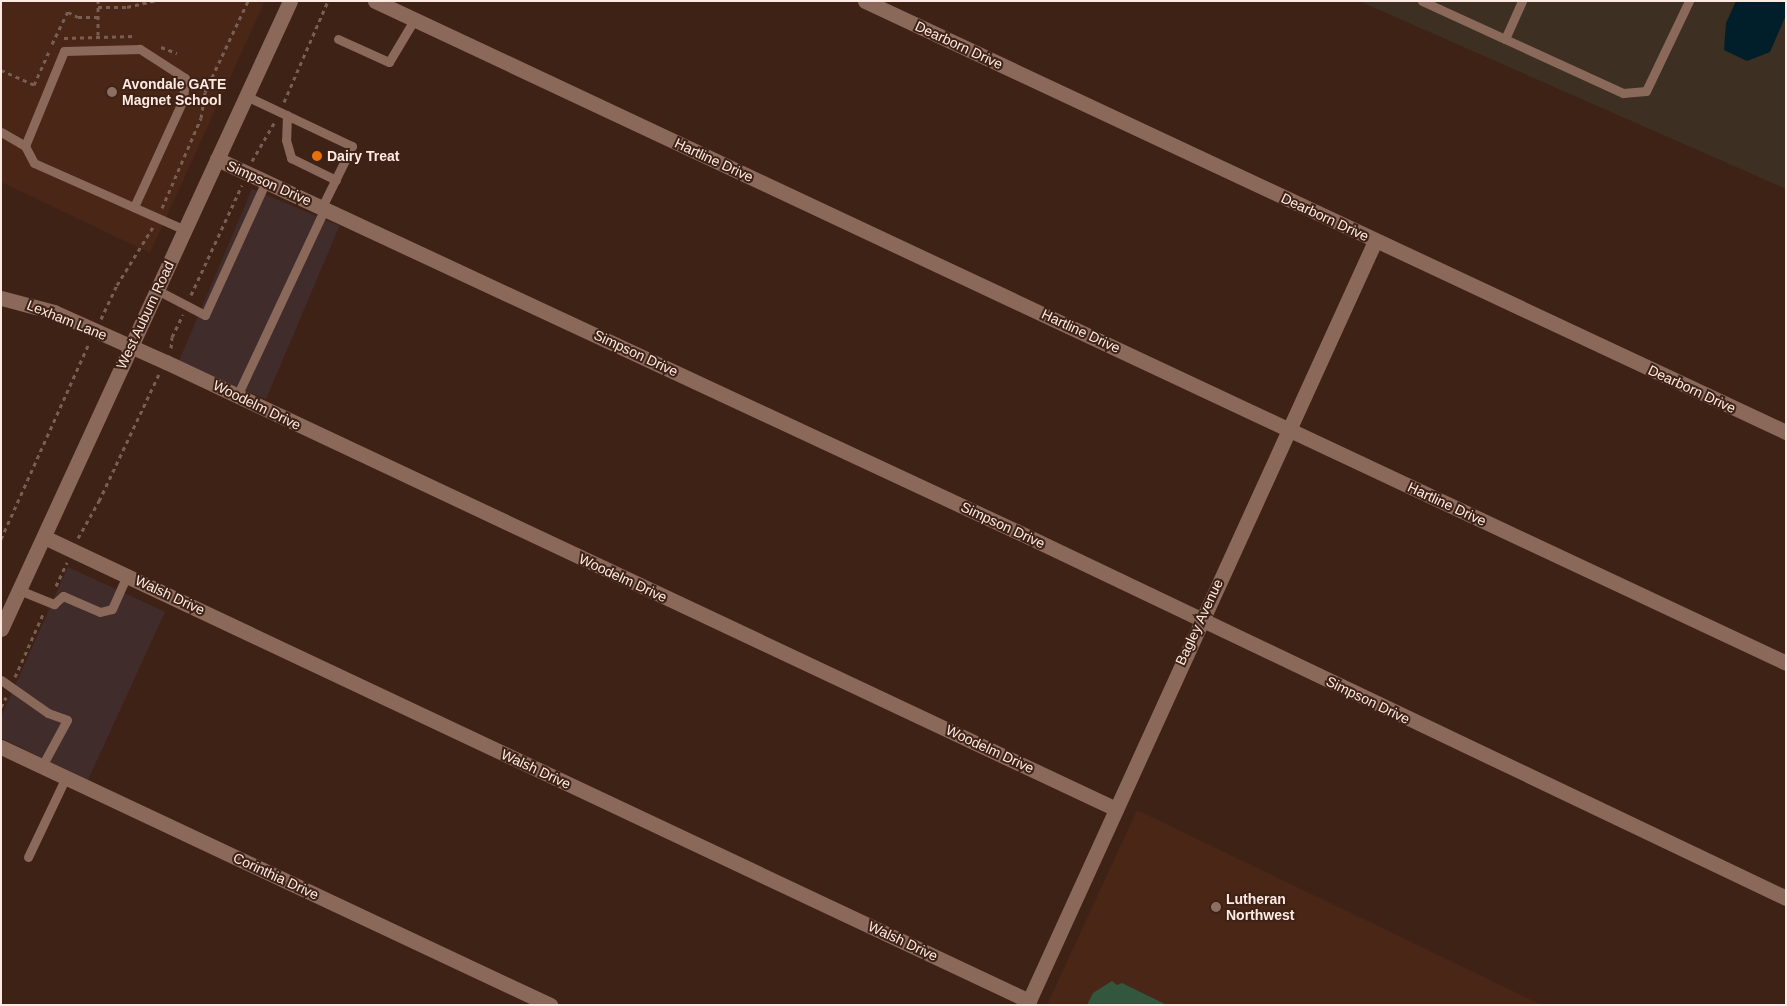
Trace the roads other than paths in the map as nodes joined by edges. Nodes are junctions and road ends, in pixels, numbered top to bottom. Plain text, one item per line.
1 (290, 1) edge
2 (375, 1) edge
3 (865, 1) edge
4 (1422, 1) edge
5 (1522, 1) edge
6 (1689, 1) edge
7 (414, 20) junction
8 (338, 39) dead end
9 (1505, 39) junction
10 (246, 96) junction
11 (287, 115) junction
12 (1, 132) edge
13 (25, 146) junction
14 (217, 159) junction
15 (336, 180) junction
16 (266, 181) junction
17 (134, 207) junction
18 (324, 207) junction
19 (185, 230) junction
20 (1375, 241) junction
21 (157, 290) junction
22 (1, 298) edge
23 (130, 346) junction
24 (237, 396) junction
25 (1288, 429) junction
26 (1786, 432) edge
27 (44, 537) junction
28 (127, 575) junction
29 (19, 590) junction
30 (1201, 619) junction
31 (1, 628) edge
32 (1786, 663) edge
33 (1, 680) edge
34 (1, 747) edge
35 (42, 766) junction
36 (66, 777) junction
37 (1116, 808) junction
38 (28, 857) dead end
39 (1786, 898) edge
40 (1028, 1003) edge
41 (550, 1005) edge

1 - 10 street, West Auburn Road
2 - 7 street, Hartline Drive
3 - 20 street, Dearborn Drive
4 - 9 lane
5 - 9 lane
6 - 9 lane
7 - 8 lane
7 - 25 street, Hartline Drive
10 - 11 lane
10 - 14 street, West Auburn Road
11 - 15 lane
11 - 15 lane
12 - 13 lane
13 - 17 lane
13 - 17 lane
14 - 16 street, Simpson Drive
14 - 19 street, West Auburn Road
15 - 18 lane
16 - 18 street, Simpson Drive
16 - 21 lane
17 - 19 lane
18 - 24 lane
18 - 30 street, Simpson Drive
19 - 21 street, West Auburn Road
20 - 25 street, Bagley Avenue
20 - 26 street, Dearborn Drive
21 - 23 street, West Auburn Road
22 - 23 street, Lexham Lane
23 - 24 street, Woodelm Drive
23 - 27 street, West Auburn Road
24 - 37 street, Woodelm Drive
25 - 30 street, Bagley Avenue
25 - 32 street, Hartline Drive
27 - 28 street, Walsh Drive
27 - 29 street, West Auburn Road
28 - 29 lane
28 - 40 street, Walsh Drive
29 - 31 street, West Auburn Road
30 - 37 street, Bagley Avenue
30 - 39 street, Simpson Drive
33 - 35 lane
34 - 35 street, Corinthia Drive
35 - 36 street, Corinthia Drive
36 - 38 lane
36 - 41 street, Corinthia Drive
37 - 40 street, Bagley Avenue

